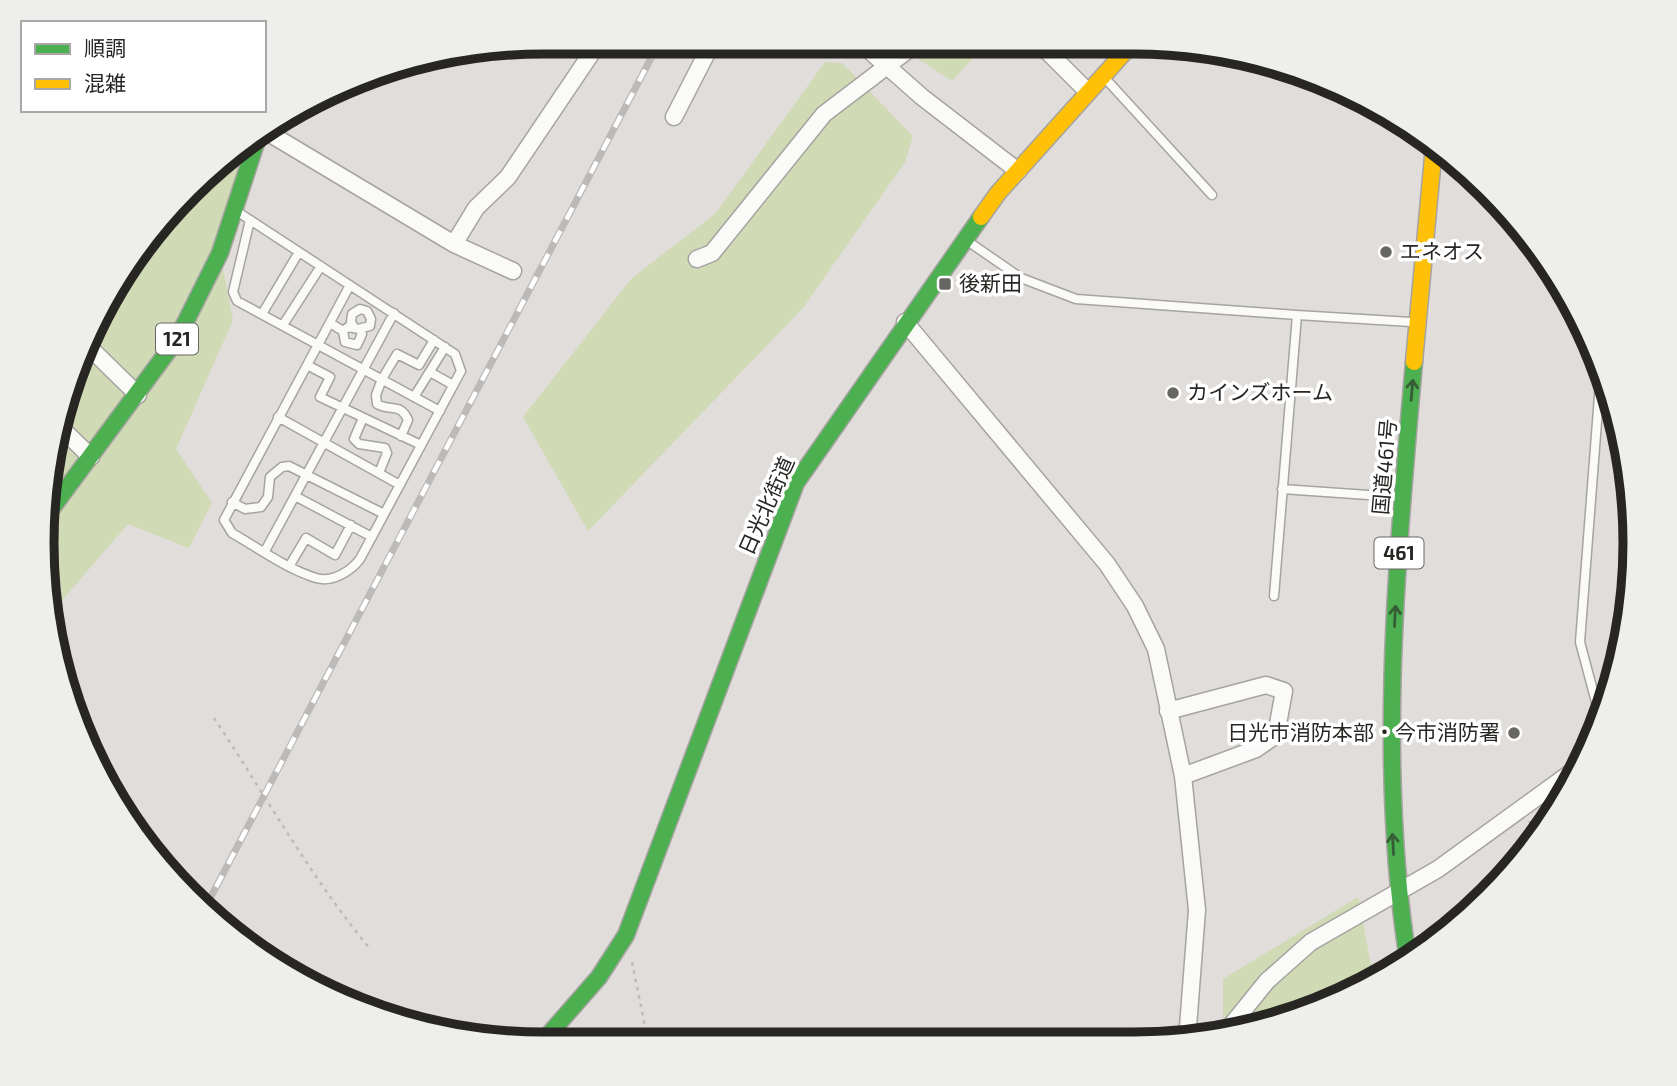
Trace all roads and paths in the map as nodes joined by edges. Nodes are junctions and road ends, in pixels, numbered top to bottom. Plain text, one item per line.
1 (591, 54) edge
2 (706, 54) edge
3 (874, 54) edge
4 (903, 54) edge
5 (1050, 54) edge
6 (1122, 54) edge
7 (888, 65) junction
8 (1102, 75) junction
9 (1087, 91) junction
10 (674, 117) dead end
11 (272, 136) edge
12 (255, 148) edge
13 (1433, 156) edge
14 (1018, 171) junction
15 (1212, 195) dead end
16 (235, 210) junction
17 (250, 220) junction
18 (965, 239) junction
19 (454, 244) junction
20 (299, 252) junction
21 (697, 259) dead end
22 (321, 266) junction
23 (513, 271) dead end
24 (351, 285) junction
25 (394, 313) junction
26 (262, 314) junction
27 (1297, 315) junction
28 (905, 322) junction
29 (330, 323) junction
30 (1418, 323) junction
31 (370, 324) junction
32 (283, 325) junction
33 (356, 328) junction
34 (343, 331) junction
35 (384, 331) junction
36 (434, 340) junction
37 (318, 344) junction
38 (445, 347) junction
39 (93, 351) edge
40 (307, 366) junction
41 (364, 369) junction
42 (430, 372) junction
43 (382, 379) junction
44 (453, 385) junction
45 (1599, 393) edge
46 (138, 395) junction
47 (414, 397) junction
48 (342, 408) junction
49 (440, 411) junction
50 (278, 417) junction
51 (363, 418) junction
52 (67, 434) edge
53 (401, 436) junction
54 (323, 442) junction
55 (421, 445) junction
56 (91, 457) junction
57 (379, 473) junction
58 (307, 474) junction
59 (400, 485) junction
60 (1282, 489) junction
61 (295, 496) junction
62 (1403, 497) junction
63 (232, 502) junction
64 (56, 504) edge
65 (384, 514) junction
66 (351, 525) junction
67 (372, 537) junction
68 (265, 551) junction
69 (290, 565) junction
70 (1274, 596) dead end
71 (1409, 679) dead end
72 (1596, 703) edge
73 (1168, 711) junction
74 (214, 718) dead end
75 (1183, 776) junction
76 (1561, 780) edge
77 (1414, 881) junction
78 (1396, 891) junction
79 (1421, 938) edge
80 (1406, 949) edge
81 (371, 950) dead end
82 (631, 960) dead end
83 (1235, 1021) edge
84 (1188, 1029) edge
85 (552, 1032) edge
86 (646, 1032) edge

1 - 19 street
2 - 10 street
3 - 7 street
4 - 7 street
5 - 9 street
6 - 8 main road, 日光北街道
7 - 14 street
7 - 21 street
8 - 9 main road, 日光北街道
8 - 15 lane
9 - 14 main road, 日光北街道
11 - 19 street
12 - 16 main road, 121
13 - 30 main road, 国道461号 / 461
14 - 18 main road, 日光北街道
16 - 17 lane
16 - 46 main road, 121
17 - 20 lane
17 - 26 lane
18 - 27 lane
18 - 28 main road, 日光北街道
19 - 23 street
20 - 22 lane
20 - 26 lane
22 - 24 lane
22 - 32 lane
24 - 25 lane
24 - 29 lane
25 - 35 lane
25 - 36 lane
26 - 32 lane
27 - 30 lane
27 - 60 lane
28 - 73 street
28 - 85 main road, 日光北街道
29 - 34 lane
29 - 37 lane
62 -> 30 main road, 国道461号 / 461
31 - 33 lane
31 - 33 lane
31 - 35 lane
32 - 37 lane
33 - 34 lane
33 - 34 lane
35 - 41 lane
36 - 38 lane
36 - 43 lane
37 - 40 lane
37 - 41 lane
38 - 42 lane
38 - 44 lane
39 - 46 street
40 - 48 lane
40 - 50 lane
41 - 43 lane
41 - 48 lane
42 - 44 lane
42 - 47 lane
43 - 47 lane
43 - 53 lane
44 - 49 lane
45 - 72 lane
46 - 56 main road, 121
47 - 49 lane
48 - 51 lane
48 - 54 lane
49 - 55 lane
50 - 54 lane
50 - 63 lane
51 - 53 lane
51 - 57 lane
52 - 56 street
53 - 55 lane
54 - 57 lane
54 - 58 lane
55 - 59 lane
56 - 64 main road, 121
57 - 59 lane
58 - 61 lane
58 - 63 lane
58 - 65 lane
59 - 65 lane
60 - 62 lane
60 - 70 lane
61 - 66 lane
61 - 68 lane
78 -> 62 main road, 国道461号 / 461
63 - 68 lane
65 - 67 lane
66 - 67 lane
66 - 69 lane
67 - 69 lane
68 - 69 lane
71 - 77 main road
73 - 75 street
73 - 75 street
74 - 81 path
75 - 84 street
76 - 77 street
77 - 78 street
77 - 79 main road
78 - 80 main road, 国道461号 / 461
78 - 83 street
82 - 86 path

